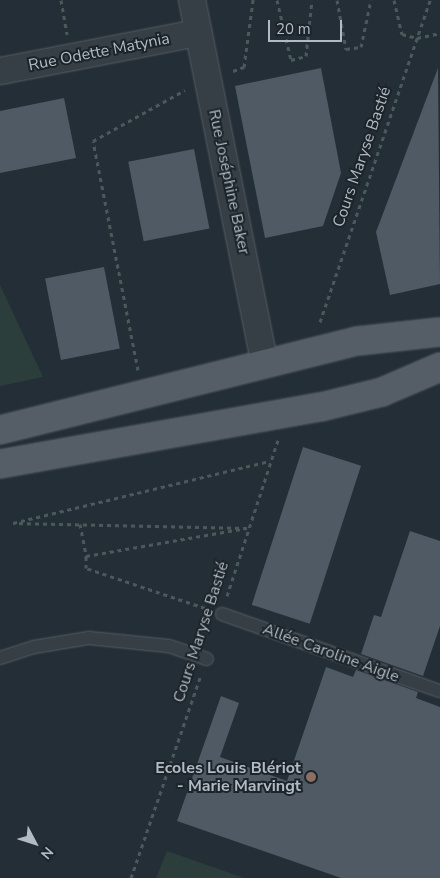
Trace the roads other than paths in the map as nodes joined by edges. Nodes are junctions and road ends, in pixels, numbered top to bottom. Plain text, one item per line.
1 (192, 0) edge
2 (198, 33) junction
3 (0, 71) edge
4 (440, 332) edge
5 (265, 364) junction
6 (440, 367) edge
7 (0, 430) edge
8 (0, 464) edge
9 (222, 614) road end
10 (0, 658) edge
11 (207, 659) road end
12 (440, 691) edge

1 - 2 street, Rue Joséphine Baker
2 - 3 street, Rue Odette Matynia
2 - 5 street, Rue Joséphine Baker
4 - 5 main road
5 - 7 main road
6 - 8 main road
9 - 12 lane, Allée Caroline Aigle
10 - 11 lane

